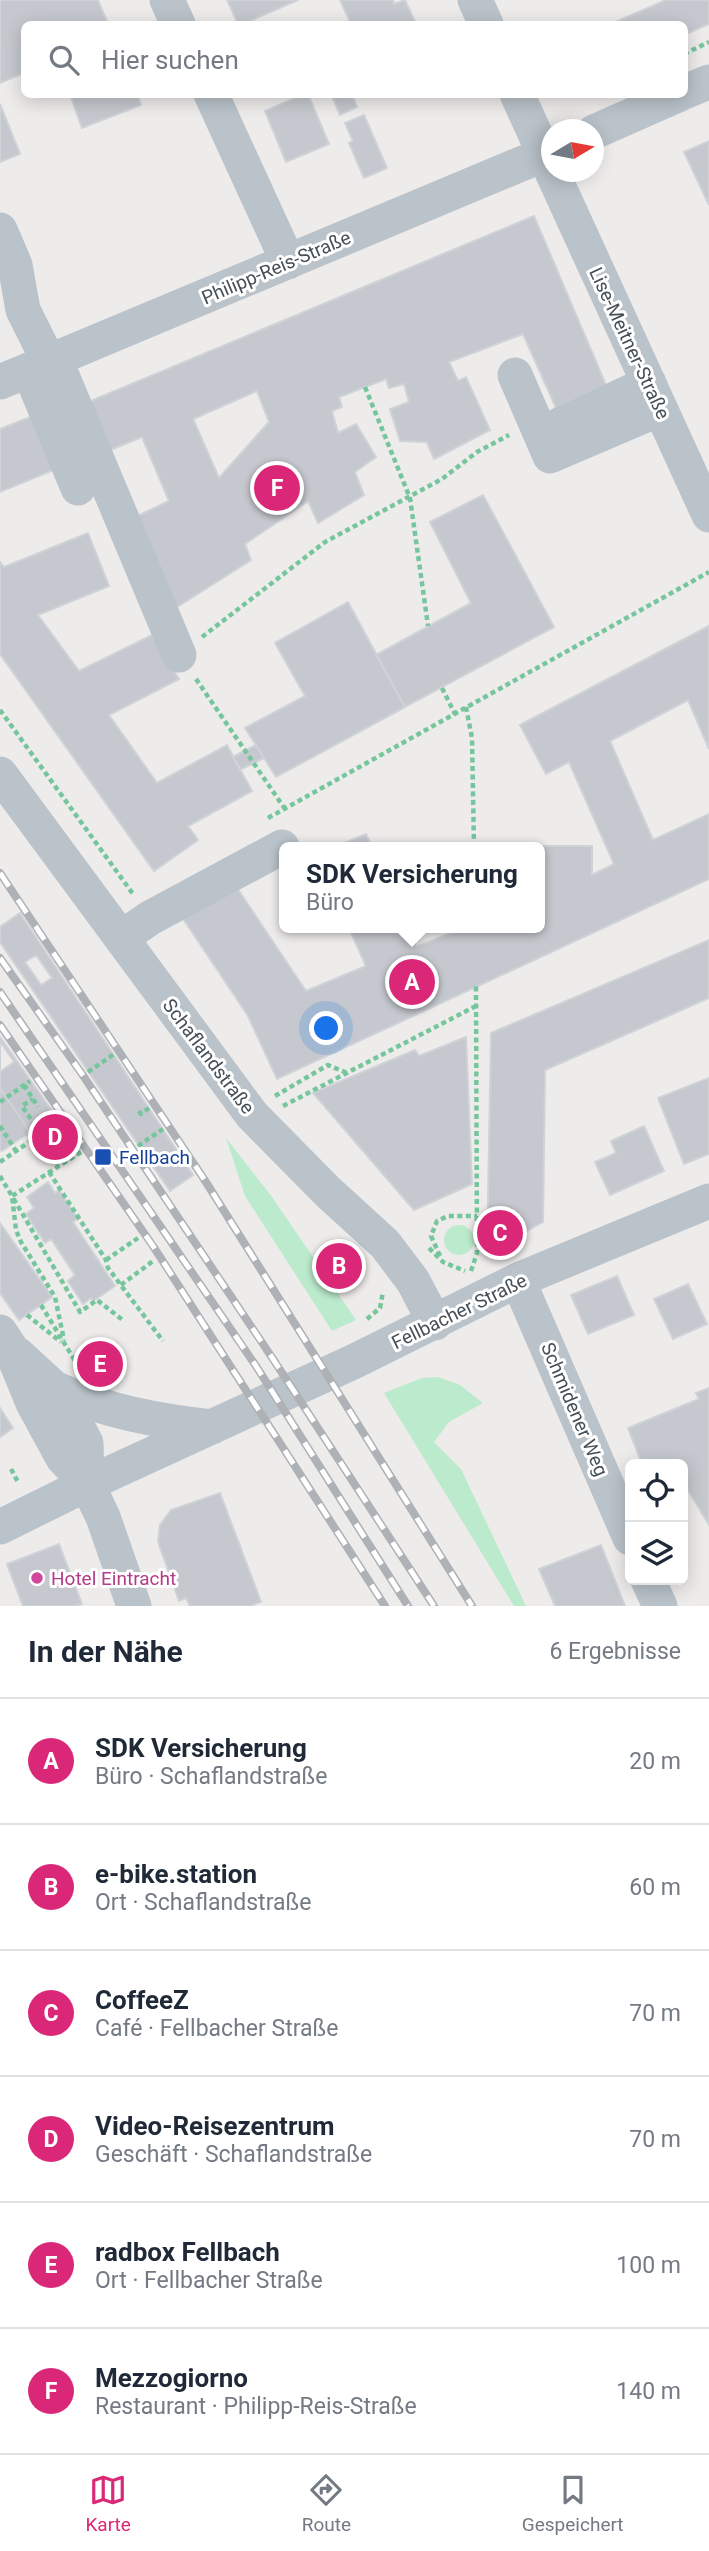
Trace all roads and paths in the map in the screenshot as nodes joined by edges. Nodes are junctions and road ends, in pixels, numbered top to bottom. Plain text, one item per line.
1 (167, 0) edge
2 (190, 0) edge
3 (475, 0) edge
4 (177, 21) edge
5 (200, 21) edge
6 (485, 21) edge
7 (709, 42) edge
8 (688, 52) edge
9 (709, 82) edge
10 (688, 91) edge
11 (213, 98) edge
12 (235, 98) edge
13 (519, 98) edge
14 (671, 98) edge
15 (604, 127) edge
16 (541, 143) edge
17 (541, 165) edge
18 (559, 182) edge
19 (0, 230) edge
20 (295, 259) junction
21 (33, 368) edge
22 (515, 375) dead end
23 (365, 387) dead end
24 (654, 396) junction
25 (547, 424) junction
26 (699, 469) edge
27 (78, 488) dead end
28 (410, 498) junction
29 (709, 515) edge
30 (709, 572) edge
31 (428, 626) dead end
32 (179, 655) junction
33 (442, 688) dead end
34 (466, 708) junction
35 (0, 710) edge
36 (455, 714) junction
37 (0, 774) edge
38 (285, 809) junction
39 (272, 834) joint
40 (474, 842) edge
41 (142, 900) junction
42 (121, 938) junction
43 (476, 986) dead end
44 (476, 1006) junction
45 (114, 1054) dead end
46 (88, 1072) dead end
47 (347, 1073) junction
48 (30, 1080) dead end
49 (24, 1085) junction
50 (33, 1099) junction
51 (0, 1102) edge
52 (38, 1107) dead end
53 (282, 1107) junction
54 (149, 1108) dead end
55 (139, 1111) dead end
56 (292, 1116) dead end
57 (0, 1126) edge
58 (163, 1129) dead end
59 (138, 1146) dead end
60 (16, 1151) junction
61 (80, 1152) dead end
62 (0, 1163) edge
63 (49, 1172) junction
64 (0, 1176) edge
65 (12, 1196) junction
66 (709, 1202) edge
67 (477, 1216) junction
68 (431, 1236) dead end
69 (138, 1238) dead end
70 (422, 1240) dead end
71 (106, 1260) junction
72 (153, 1261) dead end
73 (518, 1280) junction
74 (121, 1284) junction
75 (41, 1305) dead end
76 (124, 1321) dead end
77 (435, 1323) junction
78 (12, 1331) edge
79 (163, 1340) dead end
80 (64, 1345) junction
81 (54, 1388) junction
82 (212, 1427) junction
83 (87, 1484) junction
84 (625, 1522) edge
85 (0, 1527) edge
86 (650, 1585) edge
87 (134, 1606) edge
88 (660, 1606) edge

1 - 4 street
2 - 5 street
3 - 6 street
7 - 8 path
9 - 10 street
11 - 20 street
12 - 20 street
13 - 16 street, Lise-Meitner-Straße
14 - 15 street
17 - 20 street, Philipp-Reis-Straße
18 - 24 street, Lise-Meitner-Straße
19 - 21 street
20 - 21 street, Philipp-Reis-Straße
21 - 27 street
21 - 32 street
22 - 25 street
23 - 28 path
24 - 25 street
24 - 26 street, Lise-Meitner-Straße
25 - 28 path
26 - 29 street, Lise-Meitner-Straße
28 - 31 path
28 - 32 path
30 - 34 path
32 - 38 path
33 - 36 path
34 - 36 path
34 - 40 path
35 - 41 path
36 - 38 path
37 - 42 street, Schaflandstraße
38 - 39 path
39 - 41 street
41 - 42 street
42 - 77 street, Schaflandstraße
43 - 44 path
44 - 47 path
44 - 67 path
45 - 46 path
47 - 53 path
47 - 53 path
48 - 49 path
49 - 50 path
49 - 51 path
50 - 52 path
50 - 60 path
53 - 56 path
54 - 55 path
57 - 60 path
58 - 59 path
60 - 62 path
61 - 63 path
63 - 65 path
63 - 71 path
64 - 65 path
65 - 76 path
65 - 80 path
66 - 73 street, Fellbacher Straße
67 - 68 path
67 - 70 path
69 - 71 path
71 - 74 path
72 - 74 path
73 - 77 street, Fellbacher Straße
73 - 84 street, Schmidener Weg
74 - 79 path
75 - 80 path
77 - 82 street, Fellbacher Straße
78 - 80 path
78 - 81 street
78 - 83 street
81 - 82 street
81 - 83 street
82 - 83 street, Fellbacher Straße
83 - 85 street, Fellbacher Straße
83 - 87 street
86 - 88 street

